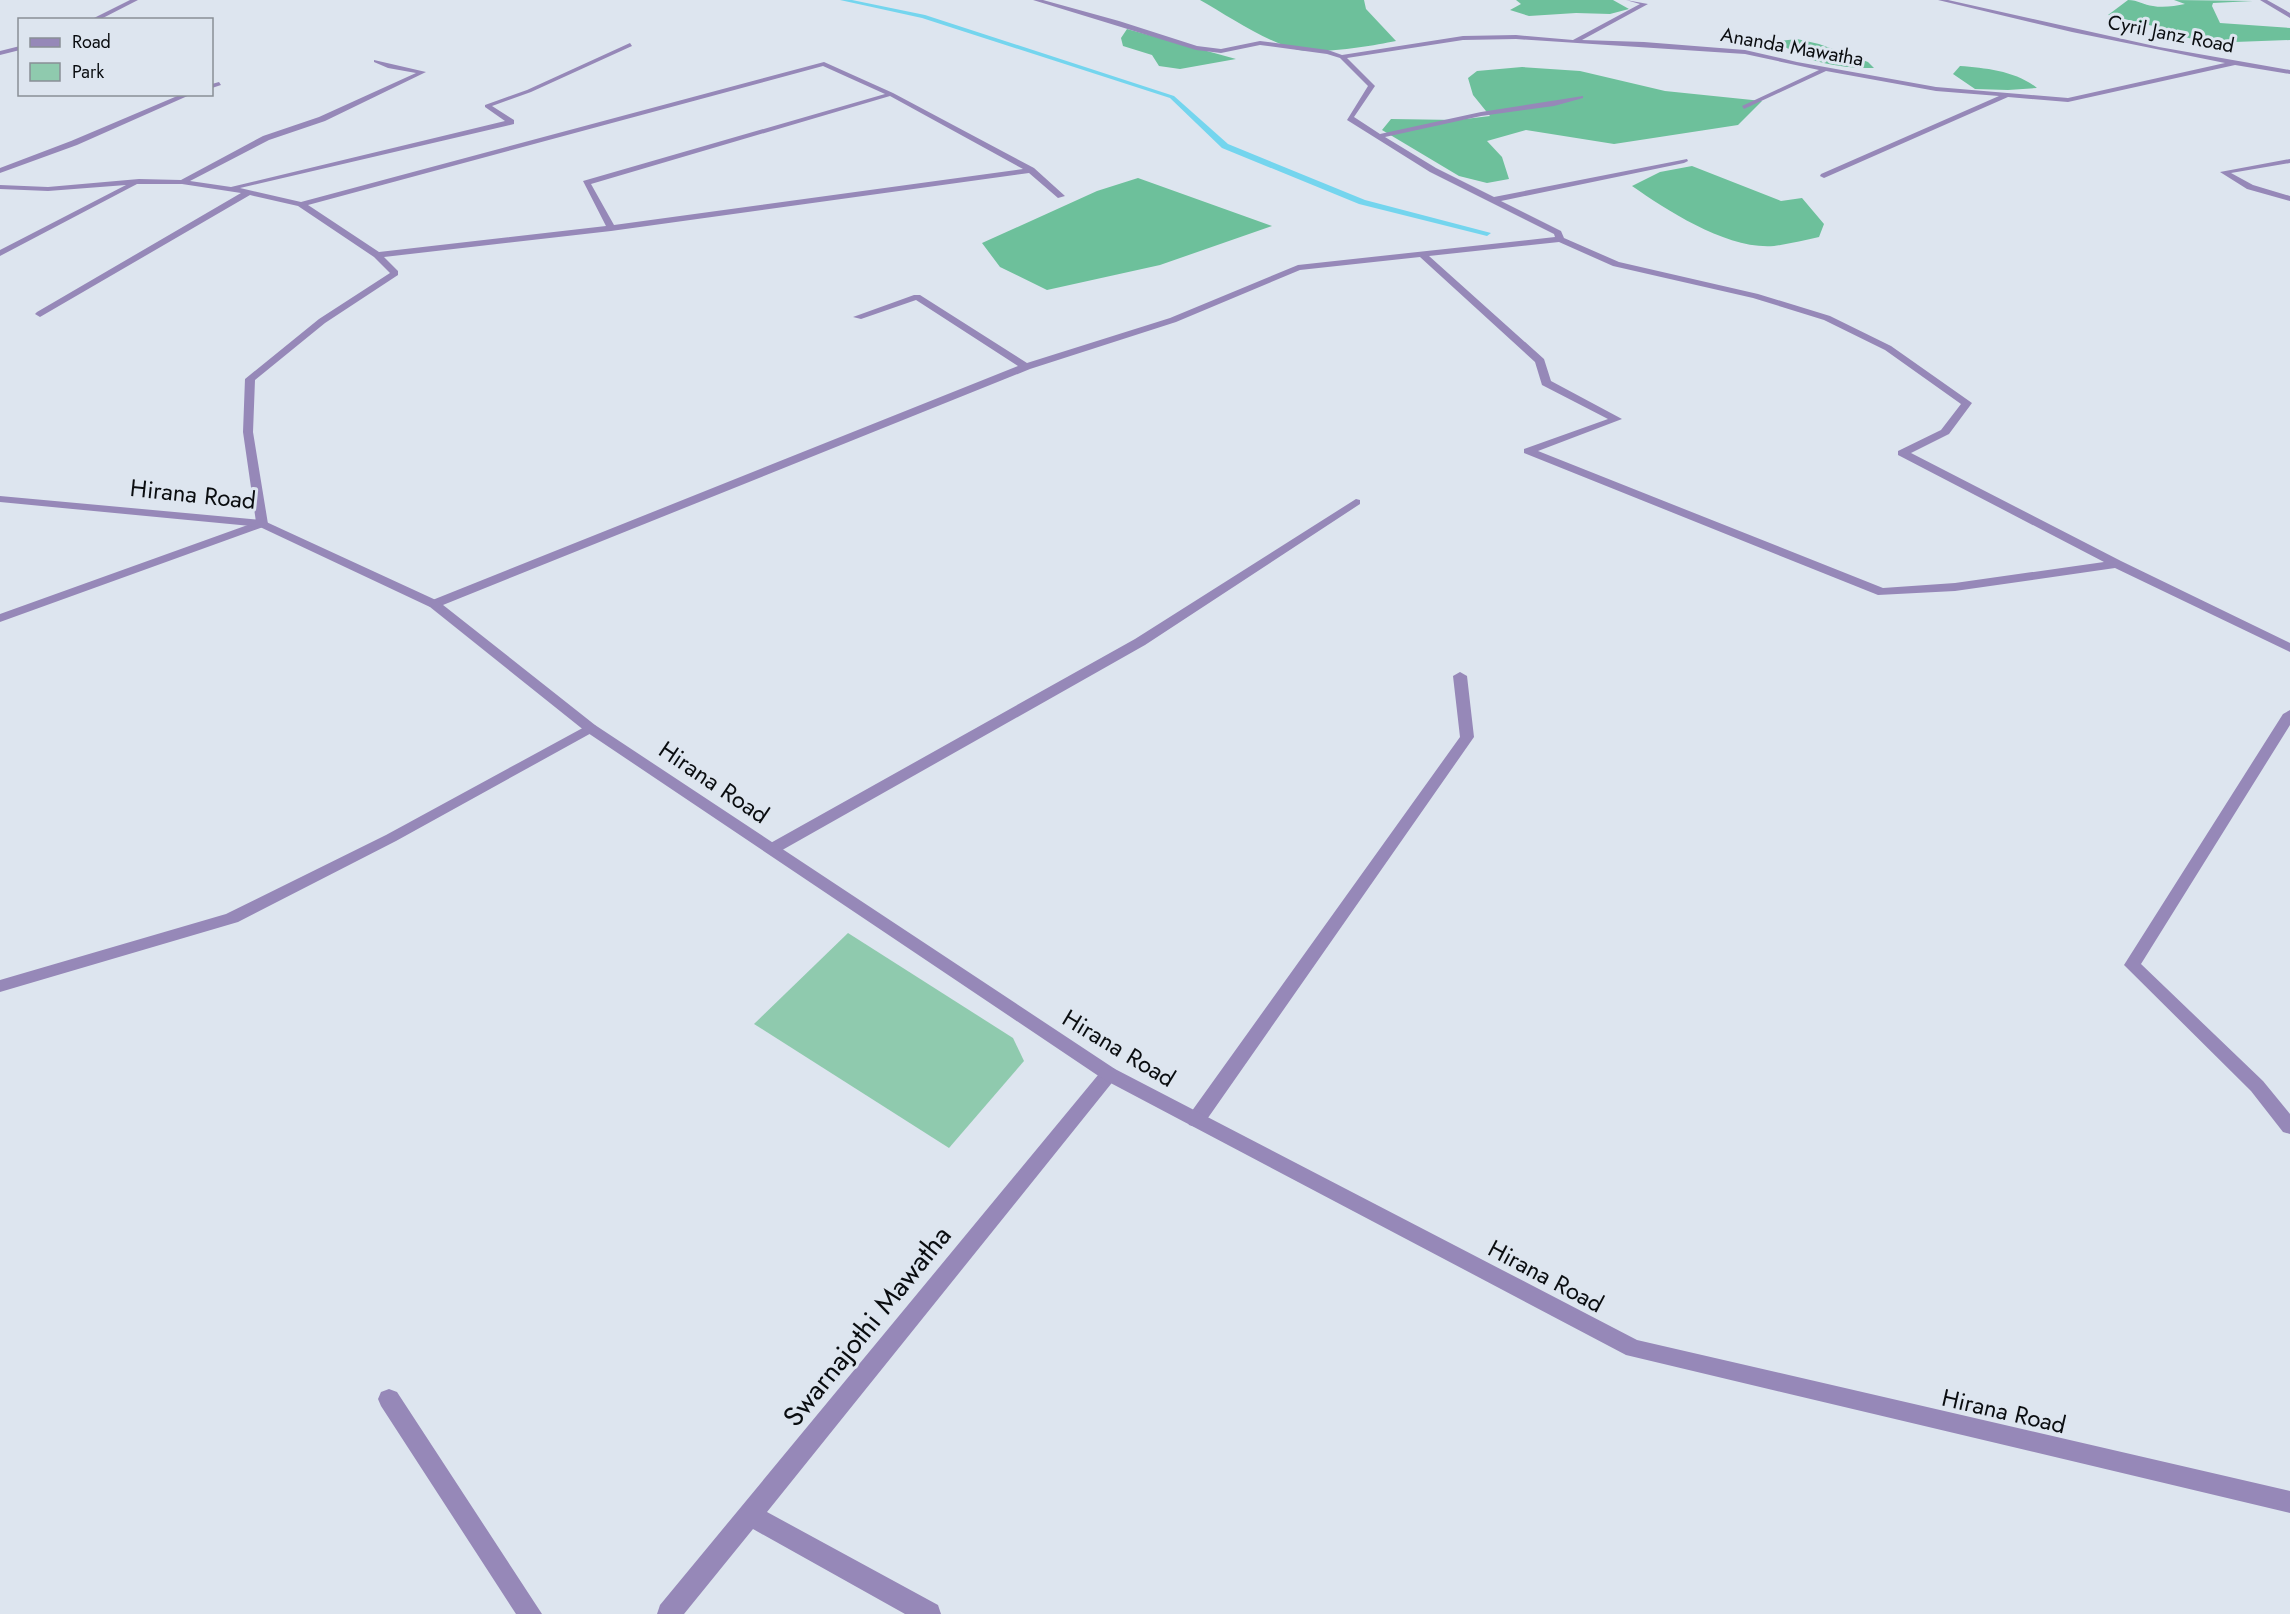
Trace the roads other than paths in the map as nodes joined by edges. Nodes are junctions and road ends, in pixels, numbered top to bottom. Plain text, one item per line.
1 (135, 0) edge
2 (1036, 0) edge
3 (1629, 0) edge
4 (1941, 0) edge
5 (2263, 0) edge
6 (2290, 16) edge
7 (97, 18) edge
8 (1573, 42) junction
9 (630, 45) dead end
10 (18, 48) edge
11 (0, 53) edge
12 (1342, 57) junction
13 (376, 60) dead end
14 (2232, 64) junction
15 (1826, 69) junction
16 (2290, 72) edge
17 (891, 94) junction
18 (2007, 94) junction
19 (184, 96) edge
20 (1581, 97) dead end
21 (1744, 107) dead end
22 (1379, 136) junction
23 (1684, 161) dead end
24 (2290, 161) edge
25 (1031, 170) junction
26 (0, 171) edge
27 (1824, 176) dead end
28 (139, 181) junction
29 (182, 182) junction
30 (0, 186) edge
31 (229, 188) junction
32 (249, 192) junction
33 (1061, 196) dead end
34 (2290, 199) edge
35 (1493, 200) junction
36 (301, 204) junction
37 (611, 228) junction
38 (1560, 239) junction
39 (0, 253) edge
40 (1422, 254) junction
41 (378, 255) junction
42 (40, 314) dead end
43 (858, 317) dead end
44 (1026, 367) junction
45 (0, 499) edge
46 (1356, 502) dead end
47 (262, 524) junction
48 (2117, 564) junction
49 (434, 604) junction
50 (0, 618) edge
51 (2290, 648) edge
52 (1460, 676) dead end
53 (2290, 714) edge
54 (590, 728) junction
55 (772, 849) junction
56 (0, 986) edge
57 (1109, 1074) junction
58 (1196, 1120) junction
59 (2290, 1127) edge
60 (389, 1399) dead end
61 (2290, 1502) edge
62 (750, 1515) junction
63 (530, 1614) edge
64 (669, 1614) edge
65 (929, 1614) edge

1 - 7 street
2 - 12 street
3 - 8 street
4 - 14 street, Cyril Janz Road
5 - 6 street
8 - 12 street, Ananda Mawatha
8 - 15 street, Ananda Mawatha
9 - 31 street
10 - 11 street
12 - 22 street
13 - 29 street
14 - 16 street, Cyril Janz Road
14 - 18 street, Ananda Mawatha
15 - 18 street, Ananda Mawatha
15 - 21 street
17 - 25 street
17 - 36 street
17 - 37 street
18 - 27 street
19 - 26 street
20 - 22 street
22 - 35 street
23 - 35 street
24 - 34 street
25 - 33 street
25 - 37 street
28 - 29 street
28 - 30 street
28 - 39 street
29 - 31 street
31 - 32 street
32 - 36 street
32 - 42 street
35 - 38 street
36 - 41 street
37 - 41 street
38 - 40 street
38 - 48 street
40 - 44 street
40 - 48 street
41 - 47 street
43 - 44 street
44 - 49 street
45 - 47 street, Hirana Road
46 - 55 street
47 - 49 street, Hirana Road
47 - 50 street
48 - 51 street
49 - 54 street, Hirana Road
52 - 58 street
53 - 59 street
54 - 55 street, Hirana Road
54 - 56 street
55 - 57 street, Hirana Road
57 - 58 street, Hirana Road
57 - 62 street, Swarnajothi Mawatha
58 - 61 street, Hirana Road
60 - 63 street
62 - 64 street, Swarnajothi Mawatha
62 - 65 street

